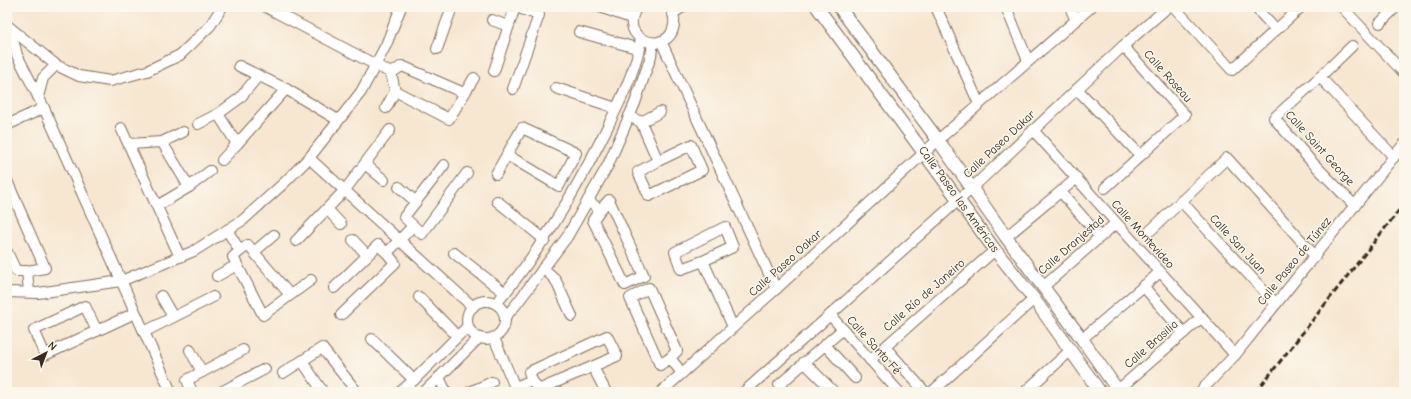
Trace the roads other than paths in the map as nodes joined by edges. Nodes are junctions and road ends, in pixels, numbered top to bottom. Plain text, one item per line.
1 (222, 7) edge
2 (266, 7) edge
3 (401, 7) edge
4 (452, 7) edge
5 (516, 7) edge
6 (600, 7) edge
7 (637, 7) edge
8 (683, 7) edge
9 (817, 7) edge
10 (839, 7) edge
11 (936, 7) edge
12 (1006, 7) edge
13 (1070, 7) edge
14 (1091, 7) edge
15 (1168, 7) edge
16 (1174, 7) edge
17 (1255, 7) edge
18 (1301, 7) edge
19 (1342, 7) edge
20 (1396, 7) edge
21 (529, 9) edge
22 (671, 10) edge
23 (626, 13) edge
24 (492, 20) dead end
25 (1076, 21) junction
26 (1380, 22) dead end
27 (8, 26) edge
28 (508, 26) junction
29 (1276, 30) junction
30 (579, 32) dead end
31 (657, 42) junction
32 (640, 44) junction
33 (1123, 46) junction
34 (1352, 46) dead end
35 (438, 49) dead end
36 (1028, 61) junction
37 (56, 65) junction
38 (239, 66) dead end
39 (375, 66) junction
40 (494, 71) dead end
41 (1404, 73) edge
42 (391, 74) junction
43 (258, 76) junction
44 (1320, 77) junction
45 (474, 78) dead end
46 (556, 88) dead end
47 (286, 89) junction
48 (513, 89) dead end
49 (1078, 89) junction
50 (395, 91) junction
51 (464, 93) junction
52 (38, 97) junction
53 (979, 104) junction
54 (44, 108) junction
55 (386, 108) dead end
56 (616, 108) junction
57 (660, 112) dead end
58 (218, 114) junction
59 (629, 116) junction
60 (338, 120) junction
61 (641, 122) junction
62 (198, 124) dead end
63 (7, 125) edge
64 (121, 128) dead end
65 (390, 130) dead end
66 (1033, 130) junction
67 (183, 132) dead end
68 (938, 140) junction
69 (162, 142) junction
70 (129, 144) junction
71 (237, 144) junction
72 (1404, 144) edge
73 (925, 153) junction
74 (507, 155) junction
75 (1140, 155) junction
76 (1394, 157) junction
77 (309, 158) junction
78 (222, 160) dead end
79 (658, 161) junction
80 (364, 164) junction
81 (444, 165) dead end
82 (568, 168) junction
83 (210, 171) dead end
84 (467, 173) dead end
85 (496, 174) dead end
86 (583, 176) junction
87 (1077, 178) junction
88 (384, 180) dead end
89 (8, 187) edge
90 (189, 187) junction
91 (399, 187) dead end
92 (972, 188) junction
93 (1105, 188) dead end
94 (345, 190) junction
95 (1061, 192) junction
96 (959, 199) junction
97 (588, 200) junction
98 (497, 201) dead end
99 (1181, 201) junction
100 (416, 202) junction
101 (157, 206) junction
102 (1354, 206) junction
103 (327, 209) junction
104 (600, 210) junction
105 (1116, 223) junction
106 (341, 224) dead end
107 (413, 226) junction
108 (227, 230) junction
109 (1150, 231) dead end
110 (274, 235) dead end
111 (1006, 237) junction
112 (1100, 237) junction
113 (353, 240) dead end
114 (545, 240) junction
115 (296, 241) dead end
116 (400, 242) junction
117 (995, 250) junction
118 (240, 251) junction
119 (7, 252) edge
120 (254, 252) junction
121 (387, 253) junction
122 (454, 253) dead end
123 (367, 255) junction
124 (1315, 256) junction
125 (180, 257) junction
126 (704, 260) junction
127 (237, 265) junction
128 (544, 268) junction
129 (27, 271) junction
130 (1160, 272) junction
131 (216, 276) dead end
132 (121, 280) junction
133 (311, 280) dead end
134 (1143, 286) junction
135 (1043, 287) junction
136 (334, 288) dead end
137 (776, 289) junction
138 (7, 292) edge
139 (29, 292) junction
140 (505, 293) junction
141 (290, 295) junction
142 (161, 296) dead end
143 (213, 297) dead end
144 (418, 297) dead end
145 (1034, 299) junction
146 (496, 304) junction
147 (1276, 304) junction
148 (473, 307) junction
149 (135, 313) junction
150 (341, 315) dead end
151 (830, 315) junction
152 (572, 316) dead end
153 (173, 317) junction
154 (505, 317) junction
155 (1202, 318) junction
156 (468, 326) junction
157 (733, 328) junction
158 (843, 329) junction
159 (97, 330) junction
160 (144, 332) junction
161 (1184, 333) junction
162 (457, 336) junction
163 (479, 338) junction
164 (494, 338) junction
165 (372, 339) dead end
166 (1082, 339) junction
167 (825, 345) junction
168 (885, 347) junction
169 (190, 350) dead end
170 (243, 350) dead end
171 (1071, 350) junction
172 (1235, 355) junction
173 (670, 358) junction
174 (870, 360) junction
175 (302, 361) junction
176 (804, 362) junction
177 (593, 367) junction
178 (265, 369) dead end
179 (202, 372) junction
180 (283, 373) dead end
181 (682, 373) junction
182 (439, 377) junction
183 (855, 378) dead end
184 (414, 380) junction
185 (532, 380) junction
186 (492, 382) dead end
187 (779, 385) dead end
188 (516, 390) edge
189 (1119, 391) edge
190 (171, 392) edge
191 (192, 392) edge
192 (221, 392) edge
193 (323, 392) edge
194 (357, 392) edge
195 (400, 392) edge
196 (424, 392) edge
197 (446, 392) edge
198 (470, 392) edge
199 (606, 392) edge
200 (661, 392) edge
201 (744, 392) edge
202 (834, 392) edge
203 (899, 392) edge
204 (925, 392) edge
205 (932, 392) edge
206 (1025, 392) edge
207 (1100, 392) edge
208 (1200, 392) edge

1 - 37 street
2 - 39 street
3 - 39 street
4 - 35 street
5 - 21 street
5 - 28 street
6 - 23 street
7 - 23 street
8 - 22 street
9 - 73 street, Calle Paseo las Américas
10 - 68 street, Calle Paseo las Américas
11 - 53 street
12 - 36 street
13 - 25 street
14 - 25 street
15 - 33 street, Calle Paseo Dakar
16 - 29 street
17 - 29 street
18 - 29 street
19 - 41 street
20 - 26 street
21 - 48 street
22 - 31 street
23 - 32 street
24 - 28 street
25 - 36 street
27 - 37 street
27 - 52 street
28 - 40 street
30 - 32 street
31 - 32 street
31 - 59 street
31 - 137 street
32 - 56 street
33 - 49 street, Calle Paseo Dakar
33 - 75 street, Calle Roseau
34 - 44 street, Calle Saint George
36 - 53 street
37 - 52 street
38 - 43 street
39 - 42 street
39 - 60 street
42 - 50 street
42 - 51 street
43 - 47 street
43 - 58 street
44 - 76 street
44 - 102 street, Calle Saint George
45 - 51 street
46 - 56 street
47 - 60 street
47 - 71 street
49 - 66 street, Calle Paseo Dakar
49 - 75 street
50 - 51 street
50 - 55 street
52 - 54 street
53 - 68 street
54 - 63 street
54 - 132 street
56 - 86 street
57 - 61 street
58 - 62 street
58 - 71 street
59 - 61 street
59 - 97 street
60 - 77 street
61 - 79 street
64 - 70 street
65 - 80 street
66 - 87 street, Calle Montevideo
66 - 92 street, Calle Paseo Dakar
67 - 69 street
68 - 73 street
68 - 92 street, Calle Paseo las Américas
69 - 70 street
69 - 90 street
70 - 101 street
71 - 78 street
72 - 76 street, Calle Paseo de Túnez
73 - 96 street, Calle Paseo las Américas
73 - 137 street, Calle Paseo Oakar
74 - 82 street
74 - 82 street
74 - 85 street
75 - 93 street, Calle Roseau
76 - 102 street, Calle Paseo de Túnez
77 - 94 street
77 - 108 street
79 - 79 street
80 - 88 street
80 - 94 street
81 - 100 street
82 - 86 street
83 - 90 street
84 - 107 street
86 - 114 street
87 - 95 street
87 - 105 street, Calle Montevideo
89 - 129 street
90 - 101 street
91 - 100 street
92 - 96 street, Calle Paseo Dakar
92 - 111 street, Calle Paseo las Américas
94 - 103 street
94 - 116 street
95 - 111 street
95 - 112 street
96 - 117 street, Calle Paseo las Américas
96 - 151 street, Calle Paseo Dakar
97 - 104 street
97 - 128 street
98 - 114 street
99 - 109 street
99 - 124 street
99 - 147 street, Calle San Juan
100 - 107 street
101 - 125 street
102 - 124 street, Calle Paseo de Túnez
103 - 106 street
103 - 115 street
104 - 104 street
105 - 112 street, Calle Dranjestad
105 - 130 street, Calle Montevideo
107 - 116 street
108 - 118 street
108 - 125 street
110 - 120 street
111 - 135 street, Calle Paseo las Américas
112 - 135 street, Calle Dranjestad
113 - 123 street
114 - 140 street
116 - 121 street
116 - 148 street
117 - 145 street, Calle Paseo las Américas
117 - 168 street, Calle Río de Janeiro
118 - 120 street
118 - 127 street
119 - 129 street
120 - 141 street
121 - 123 street
121 - 150 street
122 - 140 street
123 - 136 street
124 - 147 street, Calle Paseo de Túnez
125 - 132 street
126 - 126 street
126 - 157 street
127 - 131 street
127 - 141 street
128 - 152 street
128 - 154 street
129 - 139 street
130 - 134 street
130 - 155 street, Calle Montevideo
132 - 139 street
132 - 149 street
133 - 141 street
134 - 161 street
134 - 166 street
135 - 166 street, Calle Paseo las Américas
137 - 157 street, Calle Paseo Oakar
138 - 139 street
140 - 146 street
142 - 153 street
143 - 153 street
144 - 162 street
145 - 171 street, Calle Paseo las Américas
145 - 205 street
146 - 148 street
146 - 154 street
147 - 172 street, Calle Paseo de Túnez
148 - 156 street
149 - 159 street
149 - 160 street
151 - 158 street, Calle Santa Fé
151 - 201 street
153 - 160 street
154 - 164 street
155 - 161 street, Calle Brasilia
155 - 172 street, Calle Montevideo
156 - 162 street
156 - 163 street
157 - 181 street, Calle Paseo Oakar
158 - 167 street
158 - 174 street, Calle Santa Fé
159 - 159 street
160 - 190 street
161 - 189 street, Calle Brasilia
162 - 184 street
163 - 164 street
163 - 182 street
164 - 188 street
165 - 184 street
166 - 189 street, Calle Paseo las Américas
167 - 176 street
167 - 183 street
168 - 174 street, Calle Río de Janeiro
168 - 204 street
169 - 179 street
170 - 179 street
171 - 206 street
171 - 207 street, Calle Paseo las Américas
172 - 208 street, Calle Paseo de Túnez
173 - 173 street
173 - 181 street
174 - 203 street, Calle Santa Fé
175 - 180 street
175 - 193 street
175 - 194 street
176 - 187 street
176 - 202 street
177 - 185 street
177 - 185 street
177 - 199 street
178 - 192 street
179 - 191 street
181 - 200 street, Calle Paseo Oakar
182 - 196 street
182 - 197 street
184 - 195 street
185 - 188 street
186 - 198 street

